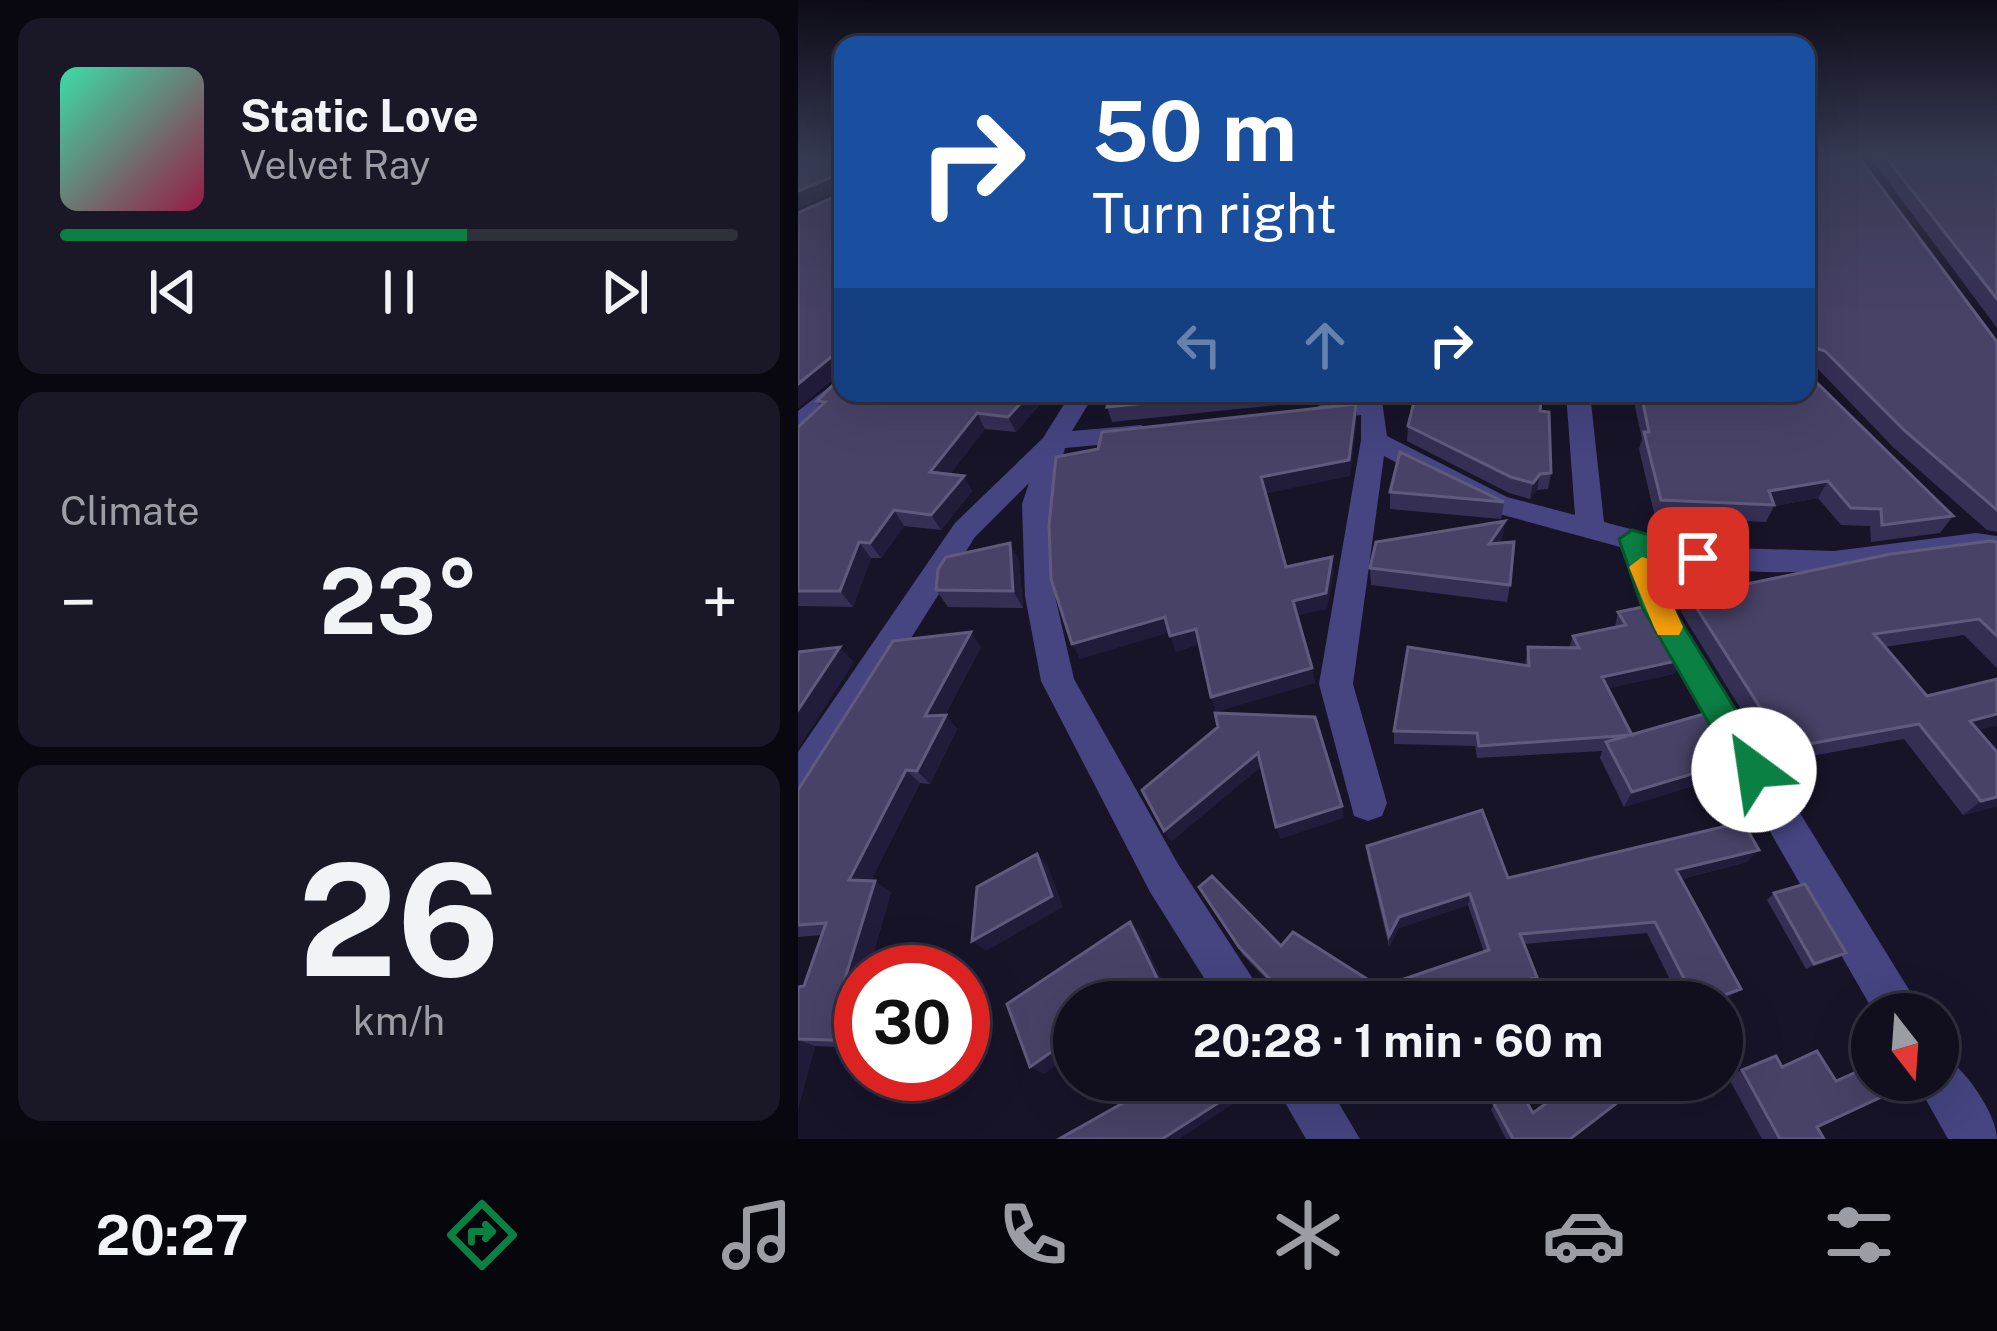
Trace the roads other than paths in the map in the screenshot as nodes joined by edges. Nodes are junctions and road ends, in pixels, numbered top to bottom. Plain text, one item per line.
1 (834, 391) edge
2 (1078, 402) edge
3 (1359, 402) edge
4 (1375, 402) edge
5 (1579, 402) edge
6 (1282, 416) edge
7 (798, 424) edge
8 (1168, 430) edge
9 (1374, 440) junction
10 (1054, 441) junction
11 (1945, 514) edge
12 (1590, 527) junction
13 (1632, 539) junction
14 (1987, 545) edge
15 (798, 784) edge
16 (1367, 803) dead end
17 (1231, 981) edge
18 (1887, 993) edge
19 (1310, 1101) edge
20 (1953, 1101) edge
21 (1335, 1139) edge
22 (1976, 1139) edge

1 - 7 street
2 - 10 street
3 - 6 street
4 - 9 street
5 - 12 street
8 - 10 street
9 - 12 street
9 - 16 street
10 - 15 street
10 - 17 street
11 - 14 street
12 - 13 street
13 - 14 street
13 - 18 street
19 - 21 street
20 - 22 street

